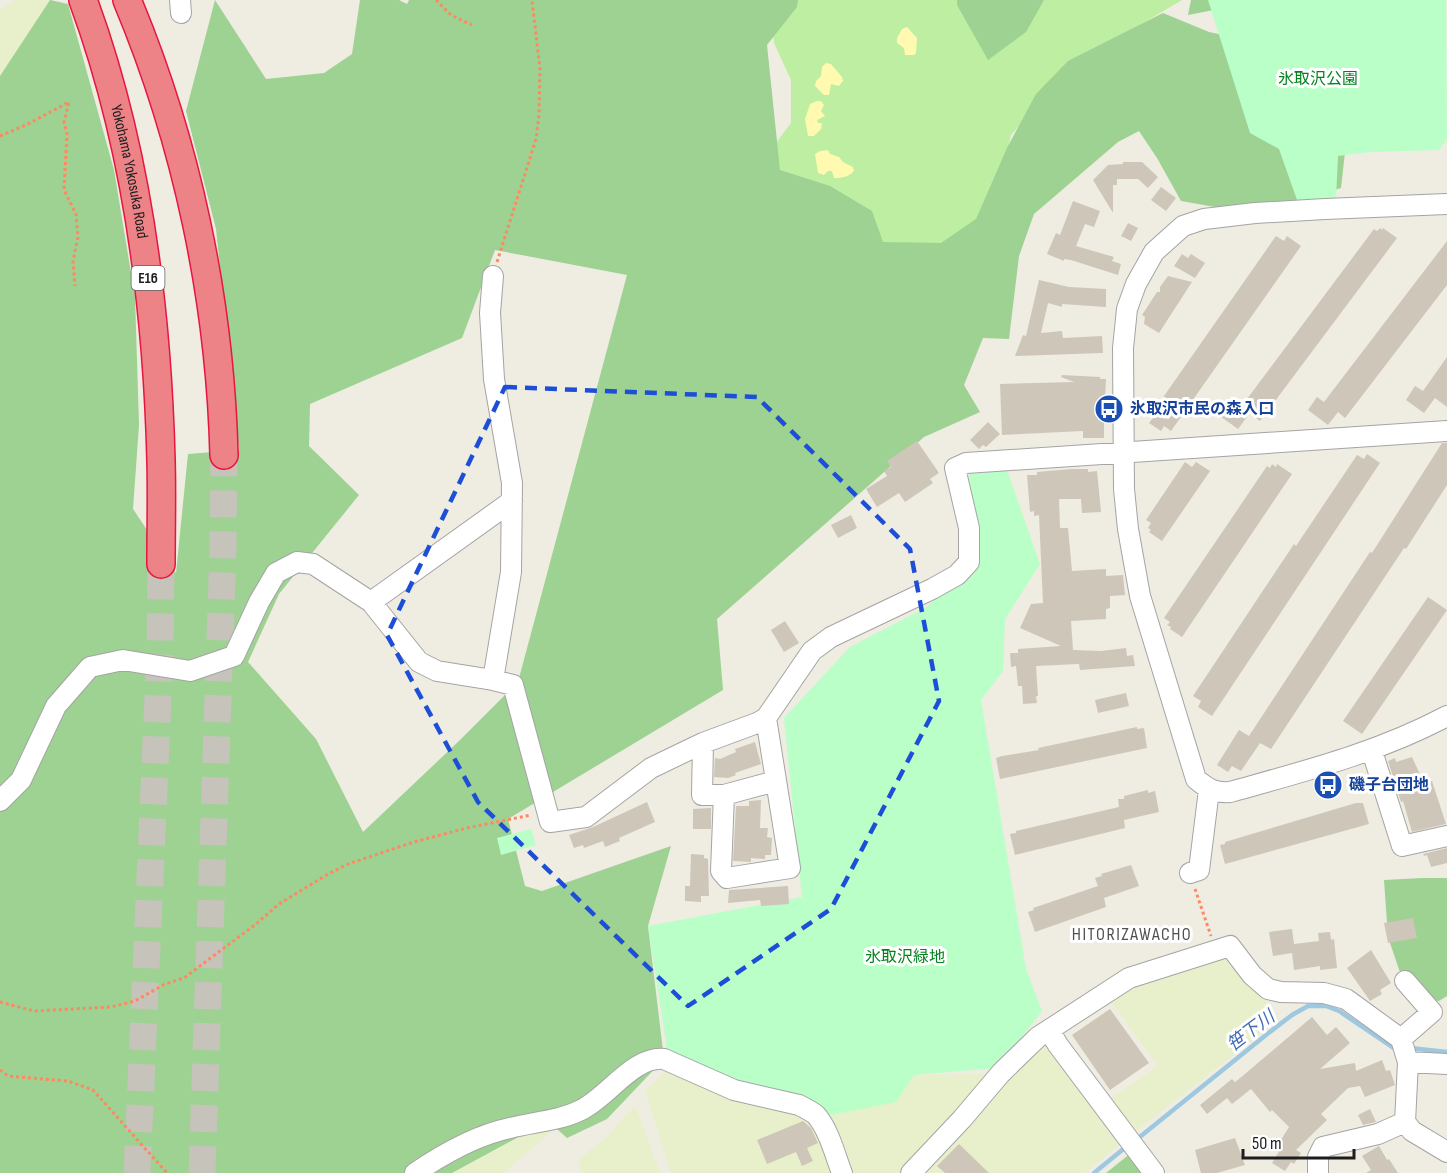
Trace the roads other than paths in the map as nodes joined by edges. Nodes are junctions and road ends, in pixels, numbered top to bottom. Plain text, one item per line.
1 (83, 0) edge
2 (127, 0) edge
3 (1447, 204) edge
4 (493, 276) road end
5 (1447, 431) edge
6 (1125, 453) junction
7 (224, 455) tunnel mouth
8 (512, 501) junction
9 (160, 564) tunnel mouth
10 (371, 602) junction
11 (493, 680) junction
12 (1447, 716) edge
13 (766, 718) junction
14 (703, 743) junction
15 (1372, 751) junction
16 (776, 781) junction
17 (1209, 790) junction
18 (724, 795) junction
19 (0, 801) edge
20 (1447, 836) edge
21 (1190, 873) road end
22 (1405, 981) dead end
23 (1049, 1030) junction
24 (1401, 1039) junction
25 (1408, 1062) junction
26 (1447, 1064) edge
27 (1404, 1122) junction
28 (1447, 1152) edge
29 (415, 1173) edge
30 (842, 1173) edge
31 (911, 1173) edge
32 (1154, 1173) edge
33 (1318, 1173) edge

1 - 9 highway, Yokohama Yokosuka Road / E16
2 - 7 highway
3 - 6 street
4 - 8 street
5 - 6 street
6 - 13 street
6 - 17 street
8 - 10 street
8 - 11 street
10 - 11 street
10 - 19 street
11 - 14 street
12 - 15 street
13 - 14 street
13 - 16 street
14 - 18 street
15 - 17 street
15 - 20 street
16 - 18 street
16 - 18 street
17 - 21 street
22 - 24 street
23 - 24 street
23 - 31 street
23 - 32 street
24 - 25 street
25 - 26 street
25 - 27 street
27 - 28 street
27 - 33 street
29 - 30 street

